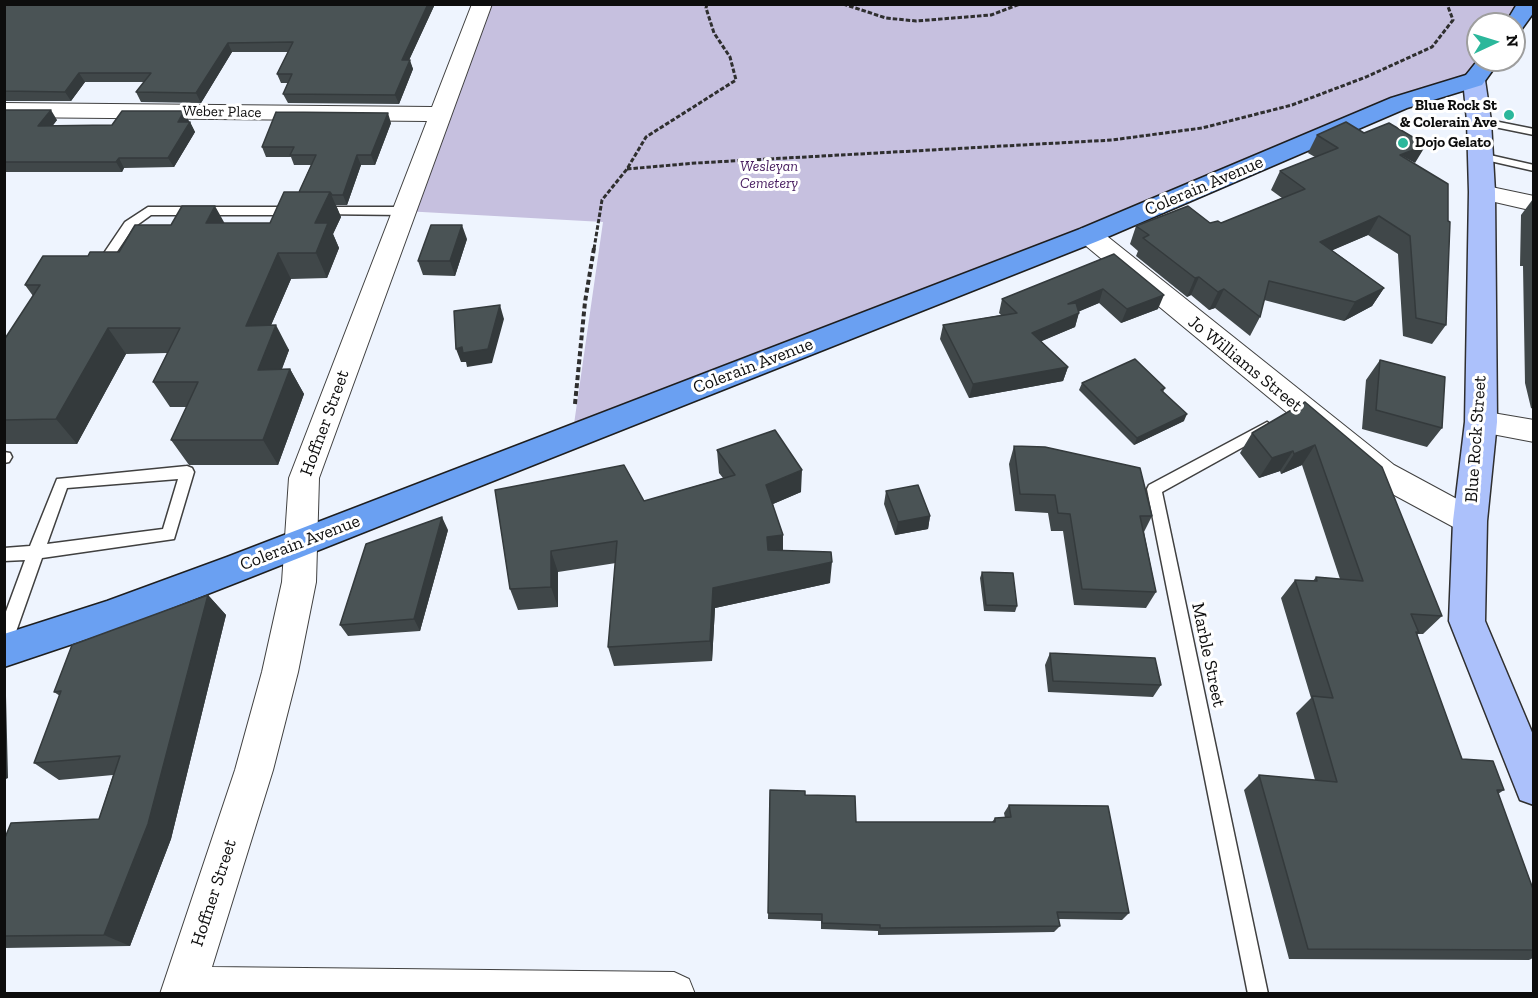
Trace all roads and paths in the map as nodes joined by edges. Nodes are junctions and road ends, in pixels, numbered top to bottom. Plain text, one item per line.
1 (482, 4) edge
2 (714, 4) edge
3 (843, 4) edge
4 (1020, 4) edge
5 (1447, 4) edge
6 (707, 6) edge
7 (1480, 72) edge
8 (1474, 81) junction
9 (4, 110) edge
10 (440, 114) junction
11 (1479, 121) junction
12 (1533, 132) edge
13 (1481, 156) junction
14 (1533, 168) edge
15 (627, 169) junction
16 (1482, 192) junction
17 (1533, 204) edge
18 (404, 211) junction
19 (1089, 235) junction
20 (108, 255) edge
21 (1290, 414) junction
22 (1481, 422) junction
23 (1533, 431) edge
24 (572, 438) junction
25 (1470, 521) junction
26 (300, 543) junction
27 (36, 552) junction
28 (4, 555) edge
29 (4, 643) edge
30 (4, 651) edge
31 (1533, 786) edge
32 (183, 991) edge
33 (674, 993) edge
34 (1258, 993) edge

1 - 10 street, Hoffner Street
2 - 6 path
3 - 4 path
5 - 15 path
6 - 15 path
7 - 8 main road
8 - 11 street, Blue Rock Street
8 - 19 main road, Colerain Avenue
9 - 10 street, Weber Place
10 - 18 street, Hoffner Street
11 - 12 lane
11 - 13 street, Blue Rock Street
13 - 14 lane
13 - 16 street, Blue Rock Street
15 - 24 path
16 - 17 street
16 - 22 street, Blue Rock Street
18 - 20 lane
18 - 26 street, Hoffner Street
19 - 21 street, Jo Williams Street
19 - 24 main road, Colerain Avenue
21 - 25 street, Jo Williams Street
21 - 34 lane, Marble Street
22 - 23 street
22 - 25 street, Blue Rock Street
24 - 26 main road, Colerain Avenue
25 - 31 street, Blue Rock Street
26 - 30 main road, Colerain Avenue
26 - 32 street, Hoffner Street
27 - 27 lane
27 - 28 lane
27 - 29 lane
32 - 33 street

